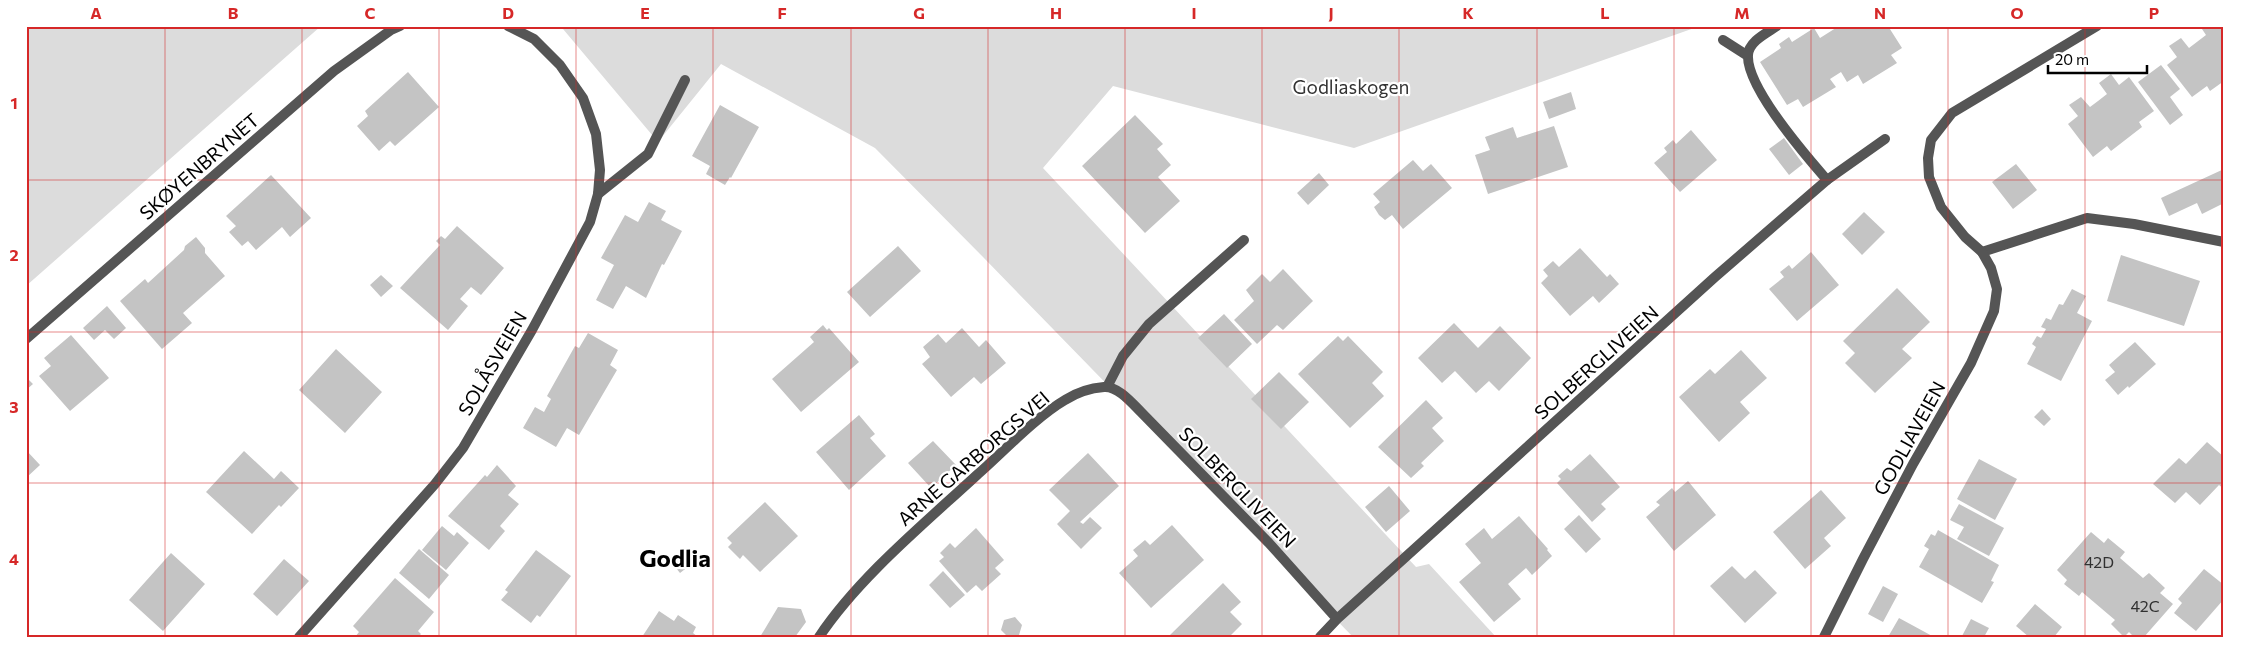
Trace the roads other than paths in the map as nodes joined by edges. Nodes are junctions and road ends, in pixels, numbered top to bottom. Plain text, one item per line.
1 (400, 26) edge
2 (508, 26) edge
3 (1777, 26) edge
4 (2097, 26) edge
5 (1723, 40) dead end
6 (1748, 56) junction
7 (685, 80) dead end
8 (1885, 139) dead end
9 (1827, 180) junction
10 (598, 194) junction
11 (1244, 240) dead end
12 (2224, 242) edge
13 (1982, 252) junction
14 (26, 339) edge
15 (1107, 387) junction
16 (1337, 619) junction
17 (299, 637) edge
18 (819, 637) edge
19 (1320, 637) edge
20 (1824, 637) edge

1 - 14 street, SKØYENBRYNET
2 - 10 street, SOLÅSVEIEN
3 - 6 street
4 - 13 street, GODLIAVEIEN
5 - 6 street
6 - 9 street
7 - 10 street
8 - 9 street, SOLBERGLIVEIEN
9 - 16 street, SOLBERGLIVEIEN
10 - 17 street, SOLÅSVEIEN
11 - 15 street
12 - 13 street
13 - 20 street, GODLIAVEIEN
15 - 16 street, SOLBERGLIVEIEN
15 - 18 street, ARNE GARBORGS VEI
16 - 19 street, SOLBERGLIVEIEN

